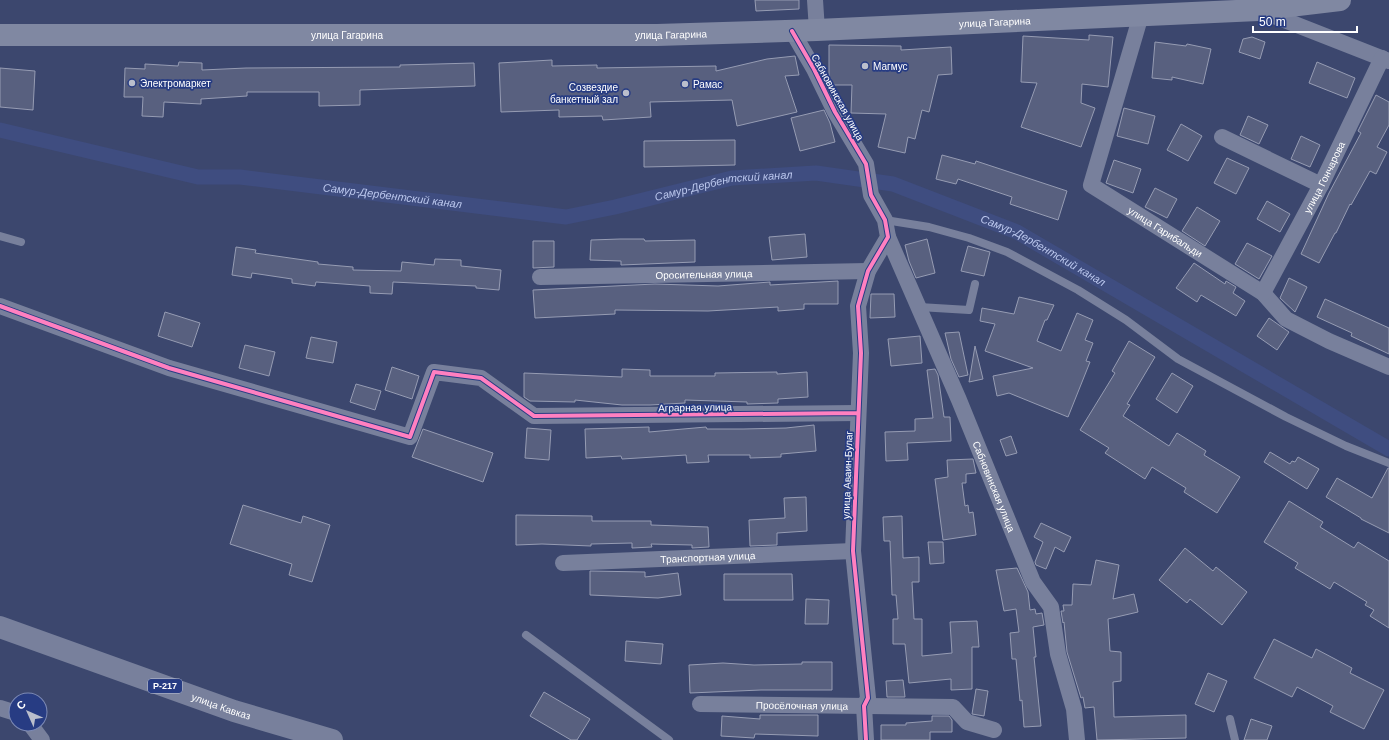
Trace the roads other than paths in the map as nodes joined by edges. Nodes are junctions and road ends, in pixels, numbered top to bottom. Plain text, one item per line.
1 (815, 0) edge
2 (1340, 0) edge
3 (1260, 5) edge
4 (1141, 15) junction
5 (817, 30) junction
6 (792, 31) junction
7 (0, 35) edge
8 (1385, 60) edge
9 (1222, 137) dead end
10 (1321, 186) junction
11 (885, 220) junction
12 (0, 236) edge
13 (888, 237) junction
14 (20, 242) dead end
15 (868, 271) junction
16 (540, 277) dead end
17 (975, 284) dead end
18 (1263, 293) junction
19 (0, 306) edge
20 (919, 307) junction
21 (1389, 367) edge
22 (857, 413) junction
23 (1389, 463) edge
24 (853, 551) junction
25 (563, 564) dead end
26 (0, 627) edge
27 (526, 635) dead end
28 (700, 704) dead end
29 (864, 706) junction
30 (1230, 719) dead end
31 (994, 730) dead end
32 (332, 740) edge
33 (669, 740) edge
34 (866, 740) edge
35 (1077, 740) edge
36 (1235, 740) edge

1 - 5 street
2 - 3 main road, улица Гагарина
3 - 4 main road, улица Гагарина
3 - 8 street
4 - 5 main road, улица Гагарина
4 - 18 street, улица Гарибальди
5 - 6 main road, улица Гагарина
6 - 7 main road, улица Гагарина
6 - 11 street, Сабновинская улица
8 - 10 street, улица Гончарова
9 - 10 street
10 - 18 street, улица Гончарова
11 - 13 street
11 - 23 lane
12 - 14 lane
13 - 15 street, улица Аваин-Булаг
13 - 20 street, Сабновинская улица
15 - 16 street, Оросительная улица
15 - 22 street, улица Аваин-Булаг
17 - 20 lane
18 - 21 street, улица Гарибальди
19 - 22 street, Аграрная улица
20 - 35 street, Сабновинская улица
22 - 24 street, улица Аваин-Булаг
24 - 25 street, Транспортная улица
24 - 29 street, улица Аваин-Булаг
26 - 32 highway, улица Кавказ / Р-217
27 - 33 lane
28 - 29 street, Просёлочная улица
29 - 31 street, Просёлочная улица
29 - 34 street, улица Аваин-Булаг
30 - 36 lane

